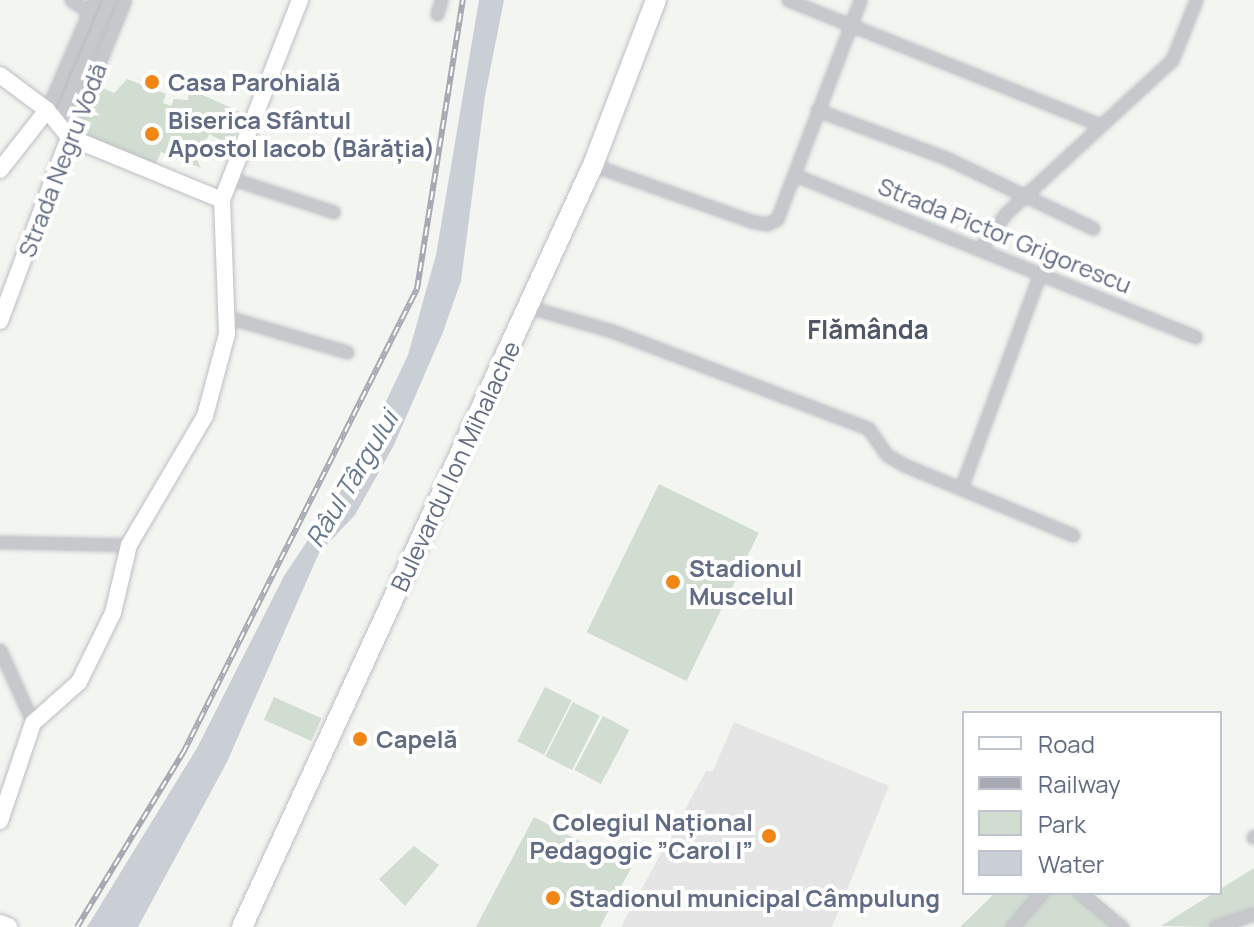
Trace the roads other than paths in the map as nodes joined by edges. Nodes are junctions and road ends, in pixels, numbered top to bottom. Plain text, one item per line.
1 (71, 0) edge
2 (94, 0) edge
3 (109, 0) edge
4 (125, 0) edge
5 (300, 0) edge
6 (441, 0) edge
7 (656, 0) edge
8 (788, 0) edge
9 (860, 0) edge
10 (1196, 0) edge
11 (89, 12) junction
12 (437, 14) dead end
13 (851, 21) junction
14 (0, 75) edge
15 (817, 110) junction
16 (52, 117) junction
17 (1101, 125) junction
18 (69, 137) junction
19 (593, 165) junction
20 (0, 170) edge
21 (795, 175) junction
22 (230, 178) junction
23 (1027, 195) junction
24 (222, 200) junction
25 (334, 212) dead end
26 (1093, 228) dead end
27 (982, 246) junction
28 (1040, 273) junction
29 (529, 307) junction
30 (228, 317) junction
31 (0, 321) edge
32 (1196, 337) dead end
33 (347, 352) dead end
34 (961, 488) junction
35 (1073, 535) dead end
36 (0, 542) edge
37 (129, 545) junction
38 (0, 650) edge
39 (33, 723) junction
40 (0, 821) edge
41 (1039, 895) edge
42 (1082, 895) edge
43 (1254, 914) edge
44 (0, 924) edge
45 (7, 927) edge
46 (242, 927) edge
47 (1012, 927) edge
48 (1122, 927) edge
49 (1215, 927) edge

1 - 11 street
2 - 11 street
3 - 16 street
4 - 18 street, Strada Negru Vodă
5 - 22 main road
6 - 12 street
7 - 19 highway, Bulevardul Ion Mihalache
8 - 13 street
9 - 13 street
10 - 17 street
11 - 16 street
13 - 15 street
13 - 17 street
14 - 16 main road
15 - 21 street
15 - 23 street
16 - 18 main road
16 - 20 main road
17 - 23 street
18 - 24 main road
18 - 31 main road, Strada Negru Vodă
19 - 21 street
19 - 29 highway, Bulevardul Ion Mihalache
21 - 27 street, Strada Pictor Grigorescu
22 - 24 main road
22 - 25 street
23 - 26 street
23 - 27 street
24 - 30 main road
27 - 28 street, Strada Pictor Grigorescu
28 - 32 street, Strada Pictor Grigorescu
28 - 34 street
29 - 34 street
29 - 46 highway, Bulevardul Ion Mihalache
30 - 33 street
30 - 37 main road
34 - 35 street
36 - 37 street
37 - 39 main road
38 - 39 street
39 - 40 main road
41 - 47 street
42 - 48 street
43 - 49 street
44 - 45 main road

